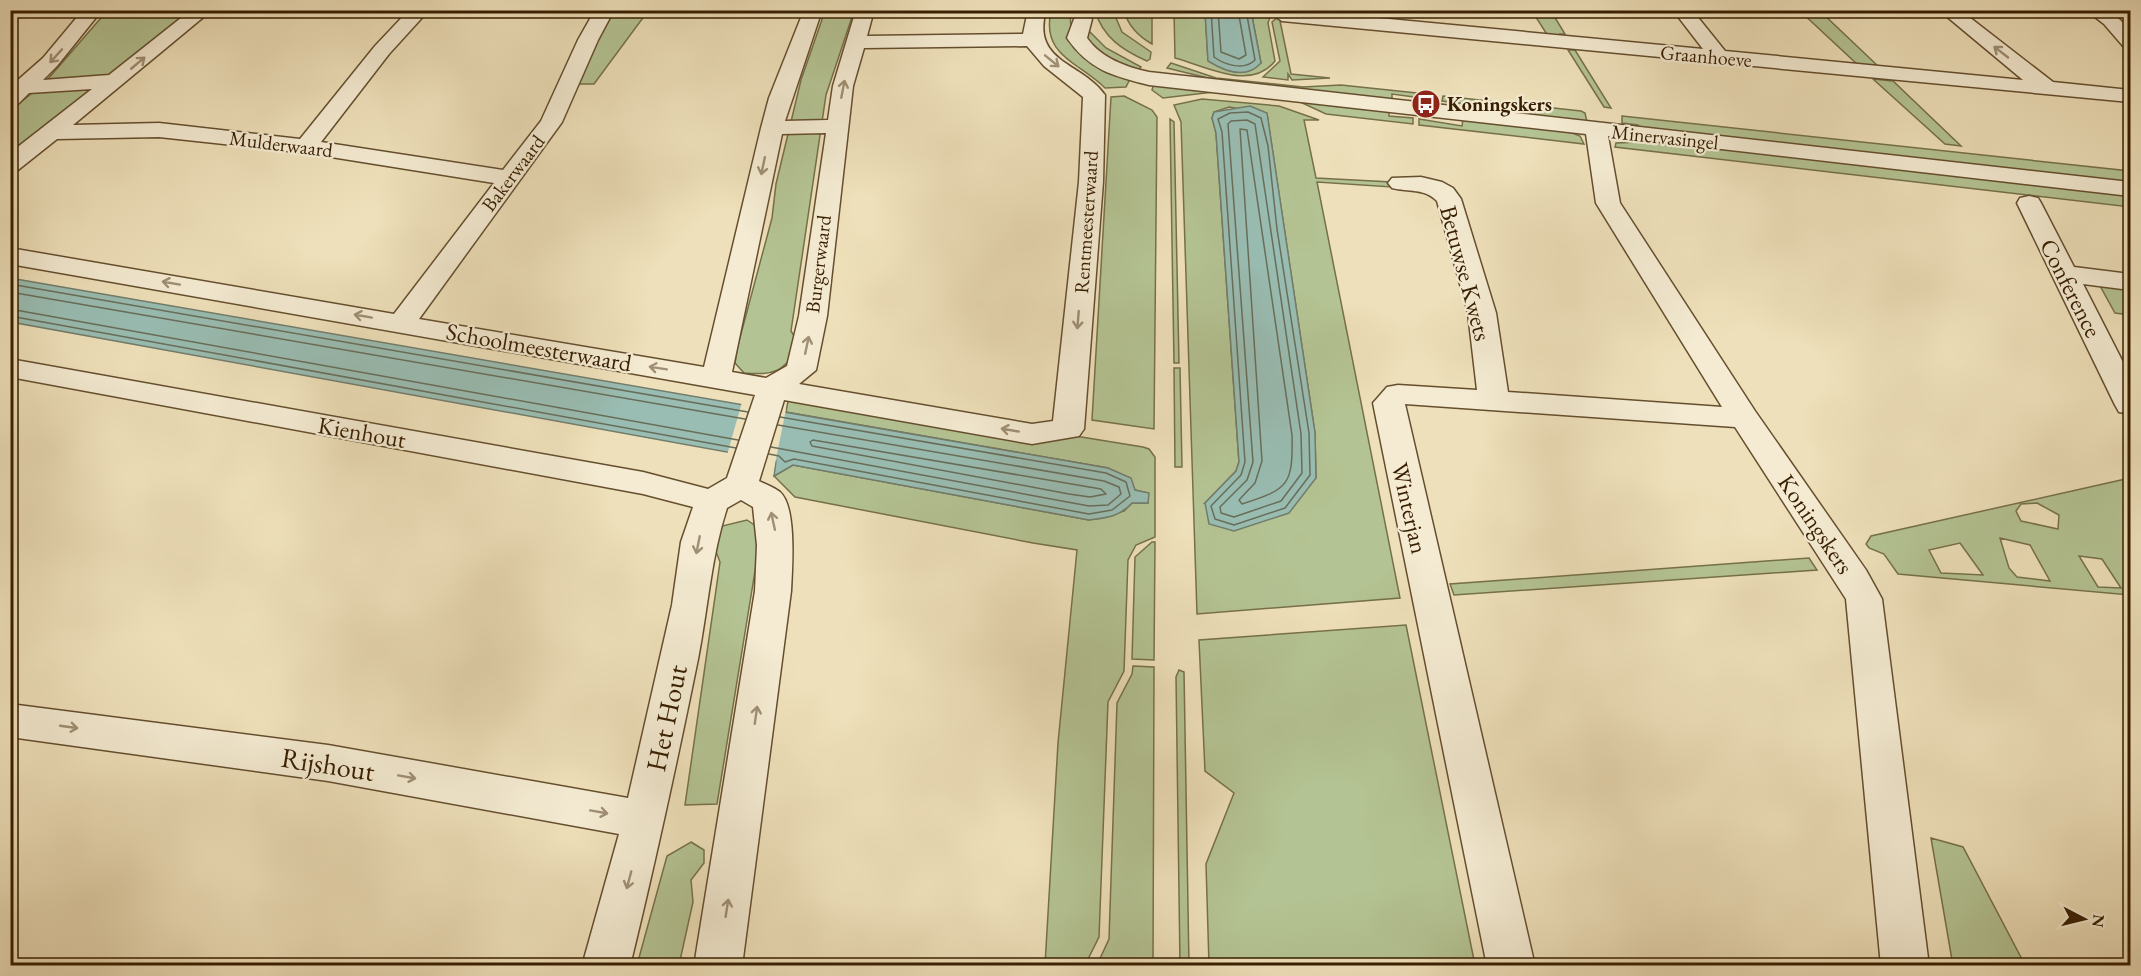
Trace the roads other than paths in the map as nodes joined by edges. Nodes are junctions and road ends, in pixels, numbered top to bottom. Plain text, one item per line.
1 (93, 10) edge
2 (203, 10) edge
3 (420, 10) edge
4 (604, 10) edge
5 (813, 10) edge
6 (865, 10) edge
7 (1036, 10) edge
8 (1682, 10) edge
9 (1948, 10) edge
10 (2095, 10) edge
11 (1082, 15) edge
12 (1282, 15) dead end
13 (1410, 20) edge
14 (1034, 40) junction
15 (854, 42) junction
16 (2130, 42) edge
17 (1719, 57) junction
18 (116, 81) junction
19 (2047, 88) junction
20 (18, 93) edge
21 (2130, 96) edge
22 (836, 126) junction
23 (772, 128) junction
24 (1596, 129) junction
25 (52, 132) junction
26 (306, 146) junction
27 (10, 165) edge
28 (509, 178) junction
29 (1400, 183) dead end
30 (2130, 189) edge
31 (2029, 203) dead end
32 (10, 256) edge
33 (2065, 274) junction
34 (2130, 282) edge
35 (402, 323) junction
36 (10, 368) edge
37 (716, 378) junction
38 (771, 392) junction
39 (1494, 400) junction
40 (2130, 405) edge
41 (1744, 418) junction
42 (1068, 429) joint
43 (733, 485) junction
44 (10, 720) edge
45 (644, 820) junction
46 (606, 966) edge
47 (718, 966) edge
48 (1511, 966) edge
49 (1905, 966) edge

1 -> 20 street
18 -> 2 street
3 - 26 street
4 - 28 street, Bakerwaard
5 - 23 street
6 - 15 street, Burgerwaard
7 - 14 street
8 - 17 street
19 -> 9 street
10 - 16 street
11 - 24 street, Minervasingel
12 - 13 street, Graanhoeve
13 - 17 street, Graanhoeve
14 - 15 street
14 -> 42 street, Rentmeesterwaard
22 -> 15 street, Burgerwaard
17 - 19 street, Graanhoeve
18 - 20 street
18 - 25 street
19 - 21 street, Graanhoeve
22 - 23 street
38 -> 22 street, Burgerwaard
23 -> 37 street
24 - 30 street, Minervasingel
24 - 41 street, Koningskers
25 - 26 street, Mulderwaard
25 - 27 street
26 - 28 street, Mulderwaard
28 - 35 street, Bakerwaard
29 - 39 street, Betuwse Kwets
31 - 33 street, Conference
35 -> 32 street, Schoolmeesterwaard
33 - 34 street
33 - 40 street, Conference
37 -> 35 street, Schoolmeesterwaard
36 - 43 street, Kienhout
37 - 38 street, Schoolmeesterwaard
42 -> 38 street, Schoolmeesterwaard
38 - 43 street, Het Hout
39 - 41 street, Winterjan
39 - 48 street, Winterjan
41 - 49 street, Koningskers
43 -> 45 street, Het Hout
47 -> 43 street
44 -> 45 street, Rijshout
45 -> 46 street, Het Hout

